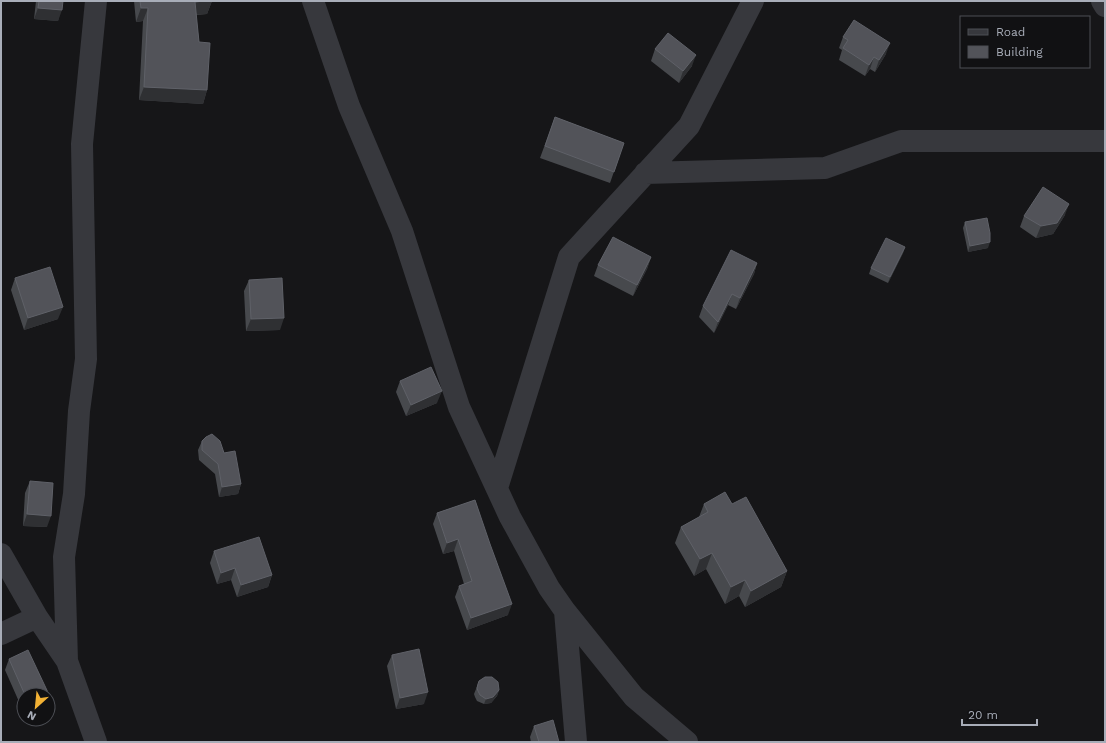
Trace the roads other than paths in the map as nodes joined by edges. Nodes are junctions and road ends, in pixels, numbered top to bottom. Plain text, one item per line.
1 (96, 1) edge
2 (313, 1) edge
3 (753, 1) edge
4 (1102, 1) edge
5 (1105, 6) edge
6 (1105, 141) edge
7 (646, 174) junction
8 (497, 488) junction
9 (1, 554) edge
10 (565, 611) junction
11 (37, 617) junction
12 (1, 634) edge
13 (67, 661) junction
14 (96, 742) edge
15 (576, 742) edge
16 (687, 742) edge

1 - 13 street
2 - 8 street
3 - 7 street
4 - 5 street
6 - 7 street
7 - 8 street
8 - 10 street
9 - 11 street
10 - 15 street
10 - 16 street
11 - 12 street
11 - 13 street
13 - 14 street

